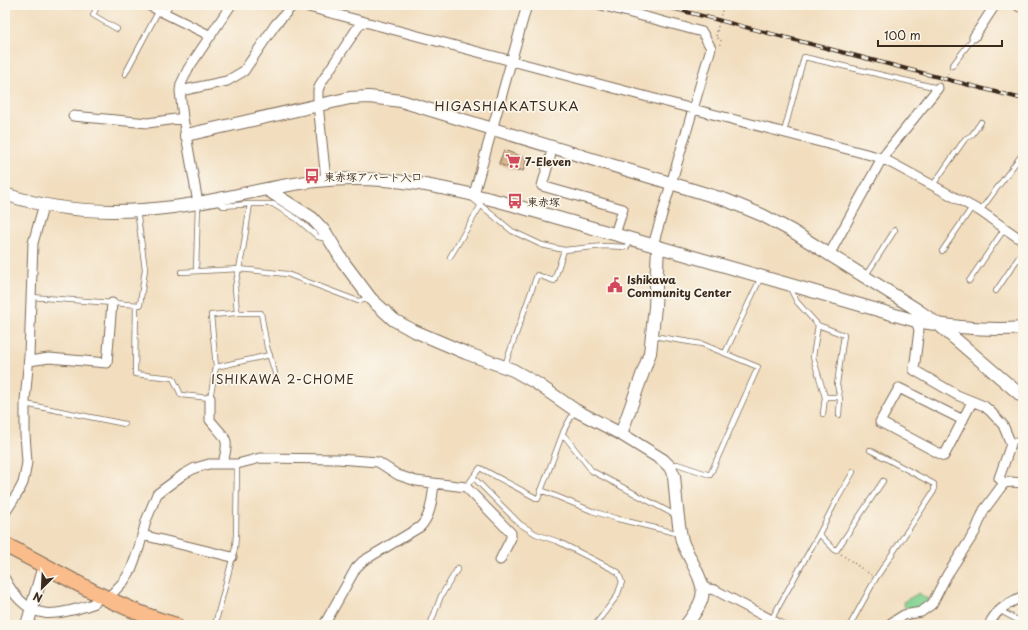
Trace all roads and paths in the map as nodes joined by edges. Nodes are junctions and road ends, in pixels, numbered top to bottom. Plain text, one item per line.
1 (98, 5) edge
2 (148, 5) edge
3 (170, 5) edge
4 (231, 5) edge
5 (293, 5) edge
6 (301, 5) edge
7 (527, 5) edge
8 (601, 5) edge
9 (724, 5) edge
10 (995, 5) edge
11 (1020, 5) edge
12 (1023, 6) edge
13 (162, 12) junction
14 (362, 22) junction
15 (117, 29) dead end
16 (211, 36) junction
17 (974, 37) joint
18 (721, 40) dead end
19 (511, 60) junction
20 (952, 66) joint
21 (125, 74) dead end
22 (938, 88) junction
23 (180, 91) junction
24 (318, 104) junction
25 (693, 109) junction
26 (72, 116) dead end
27 (183, 118) junction
28 (981, 122) dead end
29 (492, 129) junction
30 (784, 132) junction
31 (186, 135) junction
32 (553, 147) junction
33 (1023, 153) edge
34 (882, 158) junction
35 (326, 180) junction
36 (671, 183) junction
37 (933, 185) junction
38 (266, 189) junction
39 (5, 194) edge
40 (474, 194) junction
41 (213, 200) junction
42 (198, 203) junction
43 (44, 204) junction
44 (250, 204) junction
45 (481, 205) junction
46 (977, 208) junction
47 (137, 210) junction
48 (1005, 228) junction
49 (894, 230) dead end
50 (615, 234) junction
51 (329, 239) junction
52 (630, 239) junction
53 (1023, 241) edge
54 (655, 246) junction
55 (564, 250) junction
56 (942, 251) dead end
57 (1023, 254) edge
58 (829, 255) junction
59 (450, 257) dead end
60 (239, 269) junction
61 (196, 271) junction
62 (181, 272) dead end
63 (761, 277) junction
64 (865, 277) junction
65 (969, 281) dead end
66 (788, 284) junction
67 (996, 291) dead end
68 (31, 297) junction
69 (371, 299) junction
70 (112, 303) junction
71 (136, 305) junction
72 (236, 314) junction
73 (916, 321) junction
74 (818, 325) junction
75 (939, 325) junction
76 (1023, 328) edge
77 (653, 336) junction
78 (725, 353) junction
79 (270, 355) junction
80 (29, 362) junction
81 (216, 367) junction
82 (505, 367) junction
83 (275, 373) dead end
84 (825, 397) junction
85 (839, 397) junction
86 (1023, 397) edge
87 (210, 398) junction
88 (972, 402) junction
89 (26, 404) junction
90 (575, 410) junction
91 (823, 414) dead end
92 (839, 415) dead end
93 (963, 420) junction
94 (125, 424) dead end
95 (563, 434) junction
96 (621, 434) junction
97 (1023, 436) edge
98 (1010, 442) junction
99 (870, 450) dead end
100 (223, 463) junction
101 (237, 464) junction
102 (670, 466) junction
103 (854, 472) dead end
104 (473, 477) junction
105 (883, 481) dead end
106 (1004, 483) junction
107 (1023, 483) edge
108 (434, 484) junction
109 (466, 487) junction
110 (541, 490) junction
111 (5, 513) edge
112 (679, 516) junction
113 (681, 534) junction
114 (819, 534) junction
115 (142, 535) junction
116 (5, 546) edge
117 (836, 551) junction
118 (232, 557) junction
119 (500, 560) dead end
120 (44, 566) junction
121 (458, 568) dead end
122 (876, 578) junction
123 (5, 579) edge
124 (703, 588) junction
125 (1023, 596) edge
126 (104, 597) junction
127 (32, 609) junction
128 (999, 610) junction
129 (770, 623) edge
130 (1023, 623) edge
131 (27, 625) edge
132 (175, 625) edge
133 (215, 625) edge
134 (324, 625) edge
135 (430, 625) edge
136 (595, 625) edge
137 (686, 625) edge
138 (781, 625) edge
139 (850, 625) edge
140 (890, 625) edge
141 (989, 625) edge

1 - 15 lane
2 - 13 street
3 - 13 lane
4 - 16 street
5 - 23 street
6 - 14 street
7 - 19 street
8 - 25 street
9 - 18 path, bridge
10 - 17 street
11 - 12 main road
13 - 16 street
13 - 21 lane
14 - 19 street
14 - 24 street
16 - 23 street
17 - 20 lane
19 - 25 street
19 - 29 street
20 - 22 path
22 - 30 lane
22 - 34 street
23 - 27 street
24 - 29 street
24 - 31 street
24 - 35 street
25 - 30 street
25 - 36 street
26 - 27 street
27 - 31 street
28 - 37 lane
29 - 32 street
29 - 40 street
30 - 34 street
31 - 42 street
32 - 36 street
32 - 50 street
33 - 46 lane
34 - 37 street
34 - 58 street
35 - 38 street
35 - 40 street
36 - 54 street
36 - 58 street
37 - 46 street
38 - 41 street
38 - 51 street
39 - 43 street
40 - 45 lane
40 - 50 street
41 - 42 street
41 - 44 lane
42 - 47 street
42 - 61 lane
43 - 47 street
43 - 68 street
44 - 51 lane
44 - 60 lane
45 - 55 lane
45 - 59 lane
46 - 48 street
46 - 56 lane
47 - 71 lane
48 - 53 street
48 - 65 lane
49 - 64 lane
50 - 52 street
51 - 69 street
52 - 54 street
52 - 55 lane
54 - 63 street
54 - 77 street
55 - 82 lane
57 - 67 lane
58 - 64 street
60 - 61 lane
60 - 69 lane
60 - 72 lane
61 - 62 lane
63 - 66 street
63 - 78 lane
64 - 75 street
66 - 73 street
66 - 74 lane
68 - 70 lane
68 - 80 street
69 - 82 street
70 - 71 lane
70 - 80 street
71 - 87 lane
72 - 79 lane
72 - 81 lane
73 - 75 street
73 - 88 street
74 - 84 lane
74 - 85 lane
75 - 76 street
75 - 86 street
77 - 78 lane
77 - 96 street
78 - 102 lane
79 - 81 lane
79 - 83 lane
80 - 89 street
81 - 87 lane
82 - 90 street
84 - 85 lane
84 - 91 lane
85 - 92 lane
87 - 100 street
88 - 93 street
88 - 98 street
89 - 94 lane
89 - 111 street
90 - 95 lane
90 - 96 street
93 - 93 street
95 - 110 lane
95 - 112 lane
96 - 102 street
97 - 98 lane
98 - 106 street
99 - 122 lane
100 - 101 street
100 - 115 street
101 - 108 street
101 - 118 lane
102 - 112 street
103 - 114 lane
104 - 109 lane
104 - 110 lane
104 - 136 lane
105 - 117 lane
106 - 107 street
106 - 140 street
108 - 109 street
108 - 134 street
109 - 119 street
110 - 113 lane
112 - 113 street
113 - 124 street
114 - 117 lane
114 - 129 lane
115 - 118 street
115 - 126 street
116 - 120 highway
117 - 122 path
118 - 133 lane
120 - 126 highway
120 - 127 street
121 - 135 lane
122 - 139 lane
123 - 127 street
124 - 129 street
124 - 137 street
125 - 128 street
126 - 127 street
126 - 132 highway
127 - 131 street
128 - 130 lane
128 - 141 street
129 - 138 street

